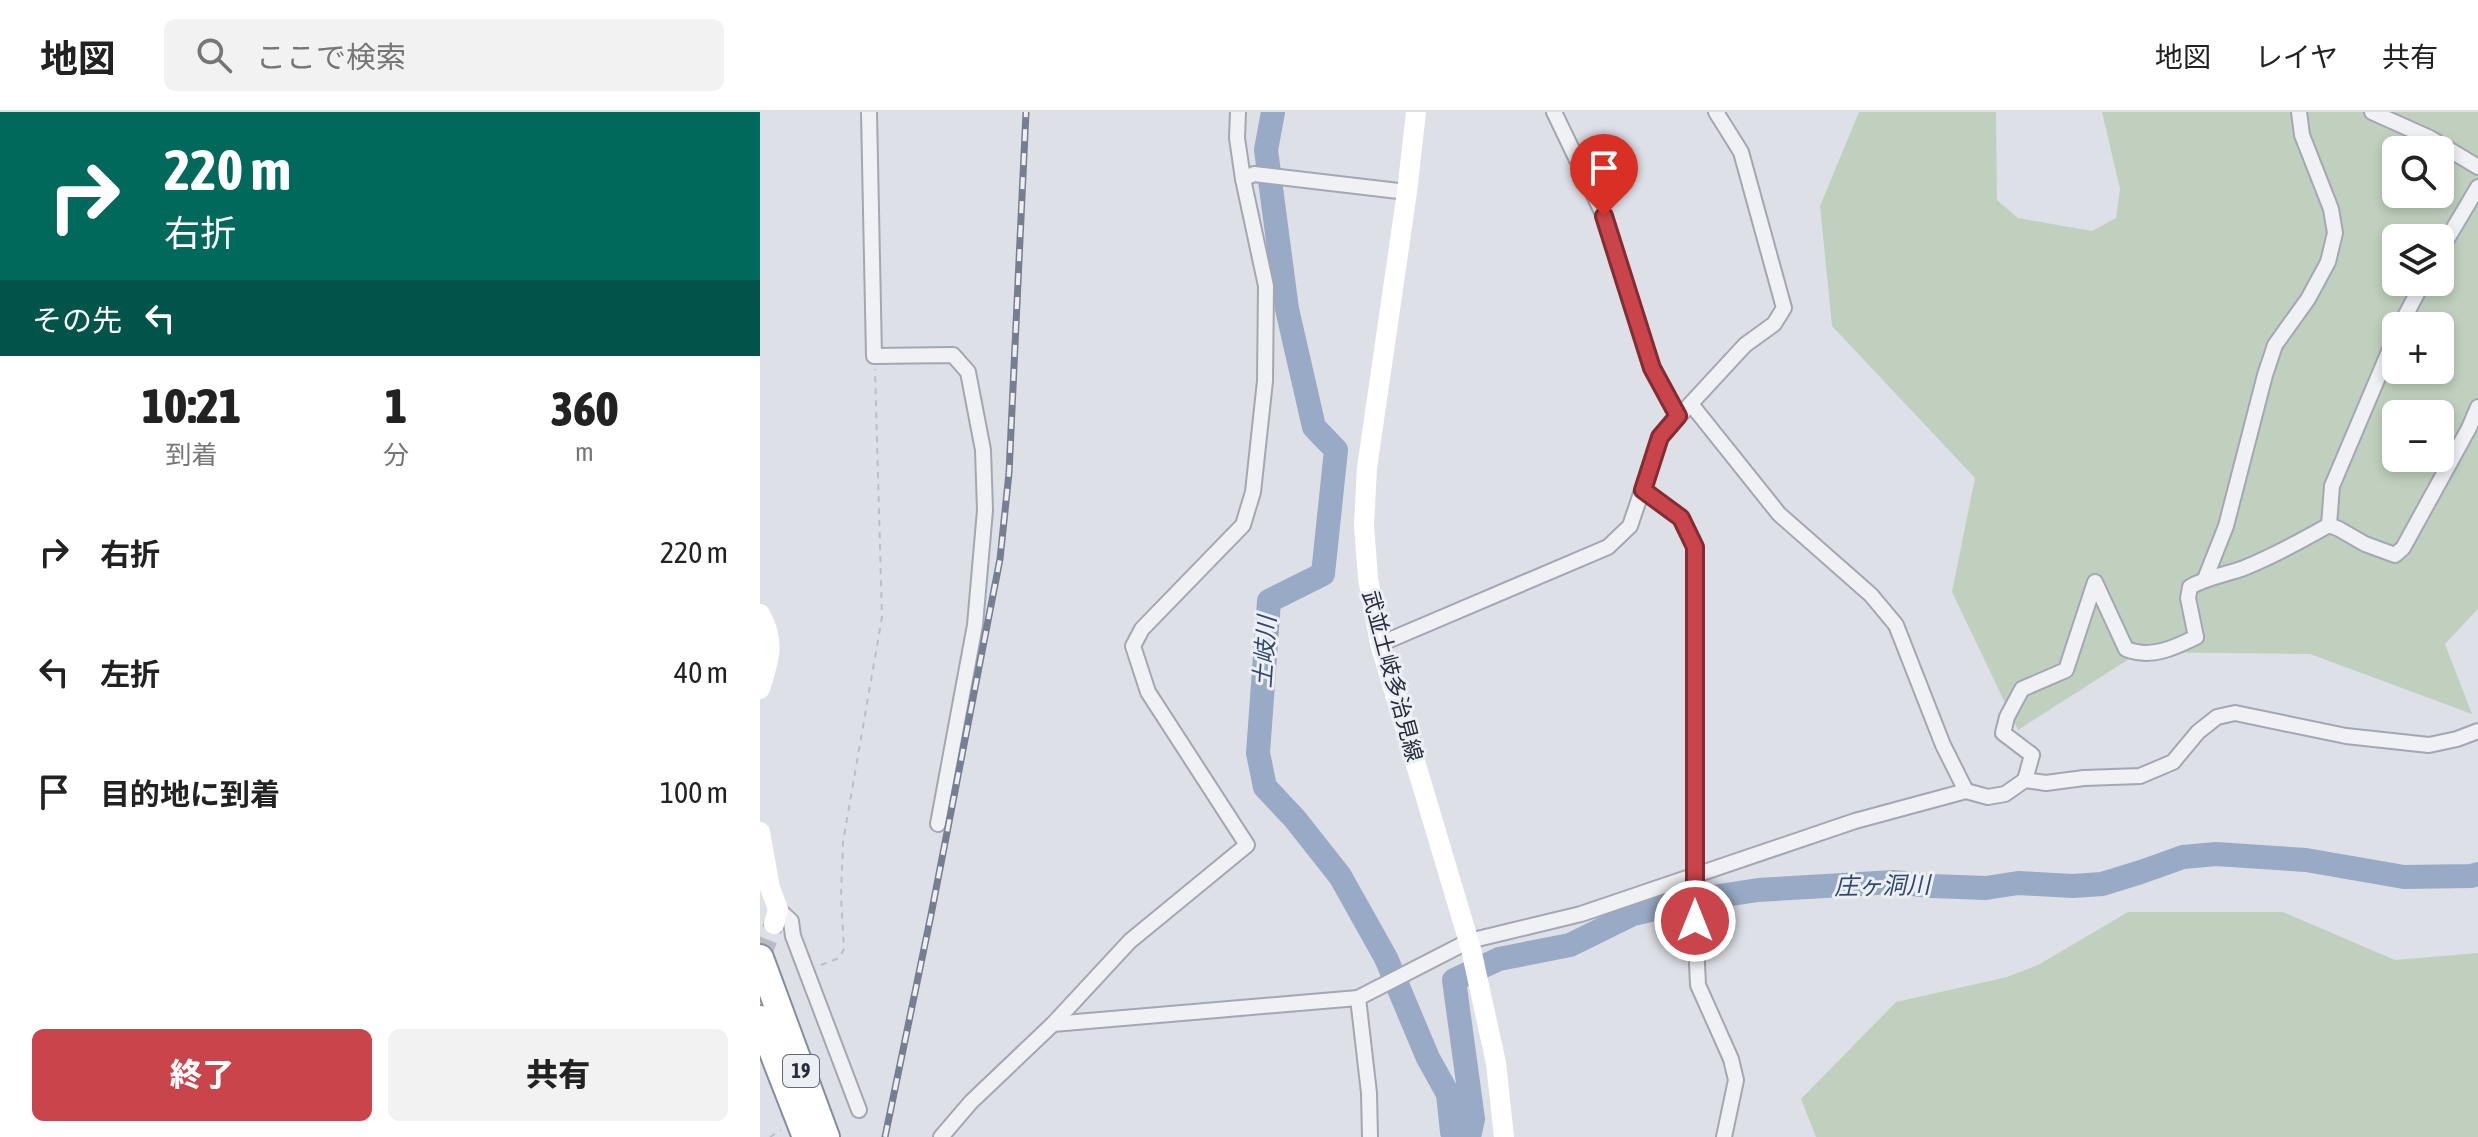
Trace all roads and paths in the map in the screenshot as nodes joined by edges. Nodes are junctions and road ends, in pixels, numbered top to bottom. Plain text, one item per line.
1 (869, 112) edge
2 (1238, 112) edge
3 (1416, 112) edge
4 (1554, 112) edge
5 (1716, 112) edge
6 (2299, 112) edge
7 (2372, 112) edge
8 (2478, 167) edge
9 (1249, 176) junction
10 (2478, 187) edge
11 (1400, 191) junction
12 (2454, 227) edge
13 (874, 356) junction
14 (2382, 368) edge
15 (1691, 404) junction
16 (2478, 407) edge
17 (1678, 416) junction
18 (1643, 490) junction
19 (2329, 525) junction
20 (2205, 579) junction
21 (760, 614) edge
22 (1380, 644) junction
23 (760, 689) edge
24 (2478, 731) edge
25 (2025, 780) junction
26 (1966, 791) junction
27 (938, 824) dead end
28 (760, 832) edge
29 (1695, 874) junction
30 (776, 916) joint
31 (1467, 945) junction
32 (760, 958) edge
33 (807, 971) junction
34 (1358, 998) junction
35 (768, 1012) edge
36 (1053, 1024) junction
37 (859, 1110) dead end
38 (793, 1133) edge
39 (770, 1137) edge
40 (826, 1137) edge
41 (941, 1137) edge
42 (1370, 1137) edge
43 (1504, 1137) edge
44 (1724, 1137) edge

1 - 13 street
2 - 9 street
3 - 11 main road, 武並土岐多治見線
4 - 17 street
5 - 15 street
6 - 20 street
7 - 8 street
9 - 11 street
9 - 36 street
10 - 12 street
11 - 22 main road, 武並土岐多治見線
13 - 27 street
13 - 33 path
14 - 19 street
15 - 17 street
15 - 26 street
16 - 19 street
17 - 18 street
18 - 22 street
18 - 29 street
19 - 20 street
20 - 25 street
21 - 23 main road
22 - 31 main road, 武並土岐多治見線
24 - 25 street
25 - 26 street
26 - 29 street
28 - 30 main road
29 - 31 street
29 - 44 street
30 - 33 street
31 - 34 street
31 - 43 main road, 武並土岐多治見線
32 - 35 highway, 19
33 - 37 street
34 - 36 street
34 - 42 street
35 - 38 highway, 19
35 - 40 highway, 19
36 - 41 street
38 - 39 path

